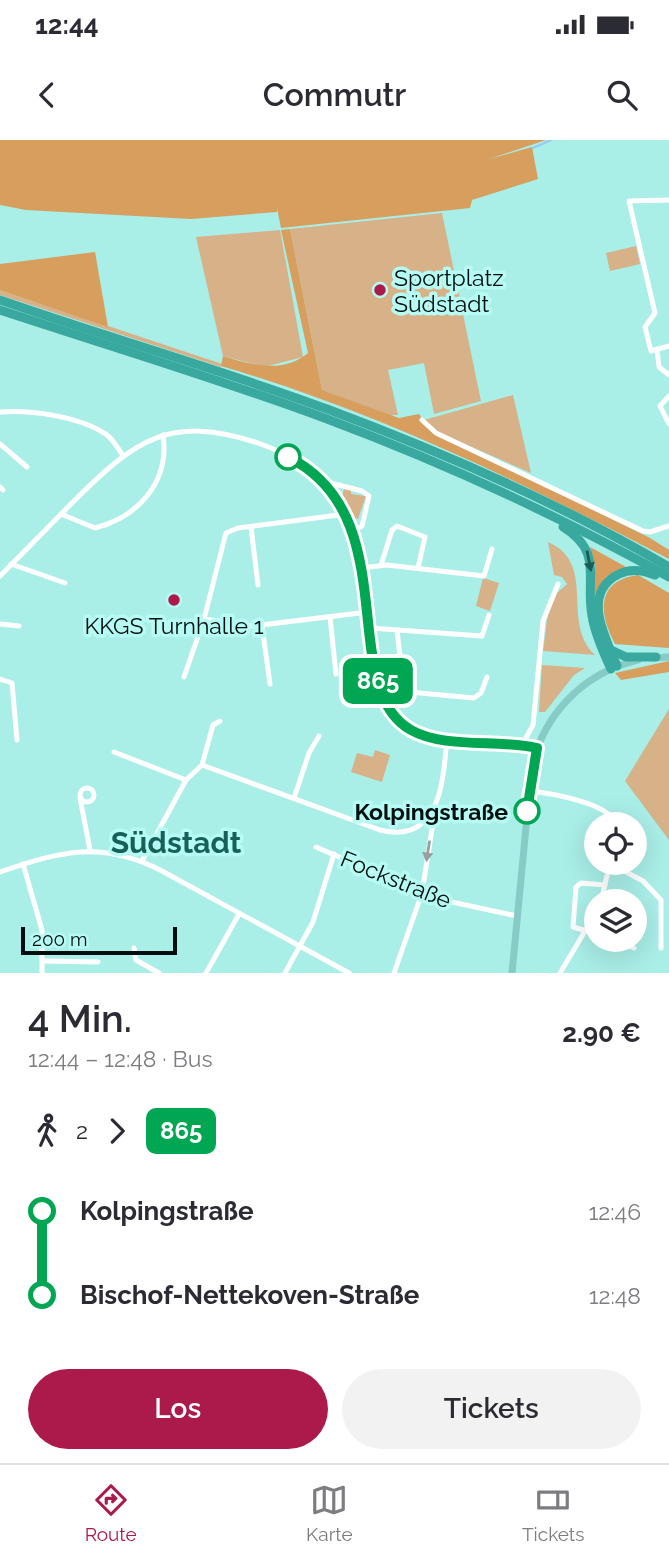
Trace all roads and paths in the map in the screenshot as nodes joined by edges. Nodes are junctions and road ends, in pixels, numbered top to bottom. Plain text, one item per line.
1 (669, 200) edge
2 (0, 300) edge
3 (0, 310) edge
4 (669, 346) edge
5 (654, 350) junction
6 (669, 375) edge
7 (669, 396) edge
8 (0, 412) edge
9 (422, 420) dead end
10 (669, 424) edge
11 (163, 435) junction
12 (0, 444) edge
13 (122, 454) junction
14 (27, 467) dead end
15 (324, 481) junction
16 (524, 502) junction
17 (61, 514) junction
18 (346, 514) junction
19 (669, 526) edge
20 (251, 527) junction
21 (353, 532) junction
22 (492, 549) dead end
23 (11, 564) junction
24 (382, 565) junction
25 (669, 567) edge
26 (361, 568) junction
27 (418, 568) junction
28 (0, 576) edge
29 (669, 577) edge
30 (669, 582) edge
31 (65, 583) dead end
32 (558, 584) dead end
33 (258, 585) dead end
34 (368, 612) junction
35 (489, 615) dead end
36 (330, 617) junction
37 (204, 619) junction
38 (0, 624) edge
39 (19, 626) dead end
40 (262, 626) junction
41 (370, 628) junction
42 (397, 630) junction
43 (608, 646) junction
44 (656, 657) junction
45 (669, 657) edge
46 (614, 667) junction
47 (337, 674) dead end
48 (184, 677) dead end
49 (486, 677) dead end
50 (0, 679) edge
51 (270, 684) dead end
52 (220, 721) dead end
53 (319, 736) dead end
54 (447, 739) junction
55 (17, 740) dead end
56 (522, 745) junction
57 (537, 748) junction
58 (114, 752) dead end
59 (202, 765) junction
60 (186, 780) junction
61 (529, 792) junction
62 (80, 798) dead end
63 (294, 798) junction
64 (435, 808) junction
65 (602, 812) edge
66 (316, 847) dead end
67 (90, 850) junction
68 (334, 854) junction
69 (142, 861) junction
70 (23, 864) junction
71 (0, 872) edge
72 (607, 875) edge
73 (632, 875) edge
74 (605, 885) junction
75 (604, 889) edge
76 (422, 893) junction
77 (239, 914) junction
78 (517, 916) junction
79 (584, 930) edge
80 (584, 934) edge
81 (299, 947) junction
82 (134, 948) dead end
83 (661, 948) dead end
84 (43, 961) junction
85 (98, 962) dead end
86 (330, 964) junction
87 (42, 973) edge
88 (159, 973) edge
89 (205, 973) edge
90 (285, 973) edge
91 (325, 973) edge
92 (349, 973) edge
93 (394, 973) edge
94 (512, 973) edge
95 (560, 973) edge

1 - 5 street
2 - 25 highway
3 - 16 highway
4 - 5 street
5 - 6 street
7 - 10 street
8 - 13 street
9 - 19 street
11 - 13 street
11 - 15 street
11 - 17 street
12 - 14 street
13 - 17 street
15 - 18 street
15 - 21 street
16 - 29 highway
16 -> 46 highway
17 - 23 street
18 - 20 street
18 - 21 street
20 - 33 street
20 - 37 street
21 - 26 street
22 - 27 street
23 - 28 street
23 - 31 street
24 - 26 street
24 - 27 street
24 - 27 street
26 - 34 street
30 - 43 highway
32 - 56 street
34 - 36 street
34 - 41 street
35 - 42 street
36 - 40 street
36 - 47 street
37 - 40 street
37 - 48 street
38 - 39 street
40 - 51 street
41 - 42 street
41 - 54 street
42 - 49 street
43 - 44 highway
43 - 46 highway
44 - 45 main road
44 - 46 main road
46 - 57 main road
50 - 55 street
52 - 59 street
53 - 63 street
54 - 56 street
54 - 64 street
56 - 57 street
57 - 61 main road
58 - 60 street
59 - 60 street
59 - 63 street
60 - 69 street
61 - 65 street
61 - 78 main road
62 - 67 street
63 - 64 street
64 -> 76 street
66 - 68 street, Fockstraße
67 - 69 street
67 - 70 street
68 - 76 street, Fockstraße
68 - 81 street
69 - 77 street
70 - 71 street
70 - 84 street
72 - 74 street
73 - 83 street
74 - 75 street
74 - 79 street
76 - 78 street, Fockstraße
76 - 93 street
77 - 81 street
77 - 89 street
78 - 94 main road
80 - 95 street
81 - 86 street
81 - 90 street
82 - 88 street
84 - 85 street
84 - 87 street
86 - 91 street
86 - 92 street

